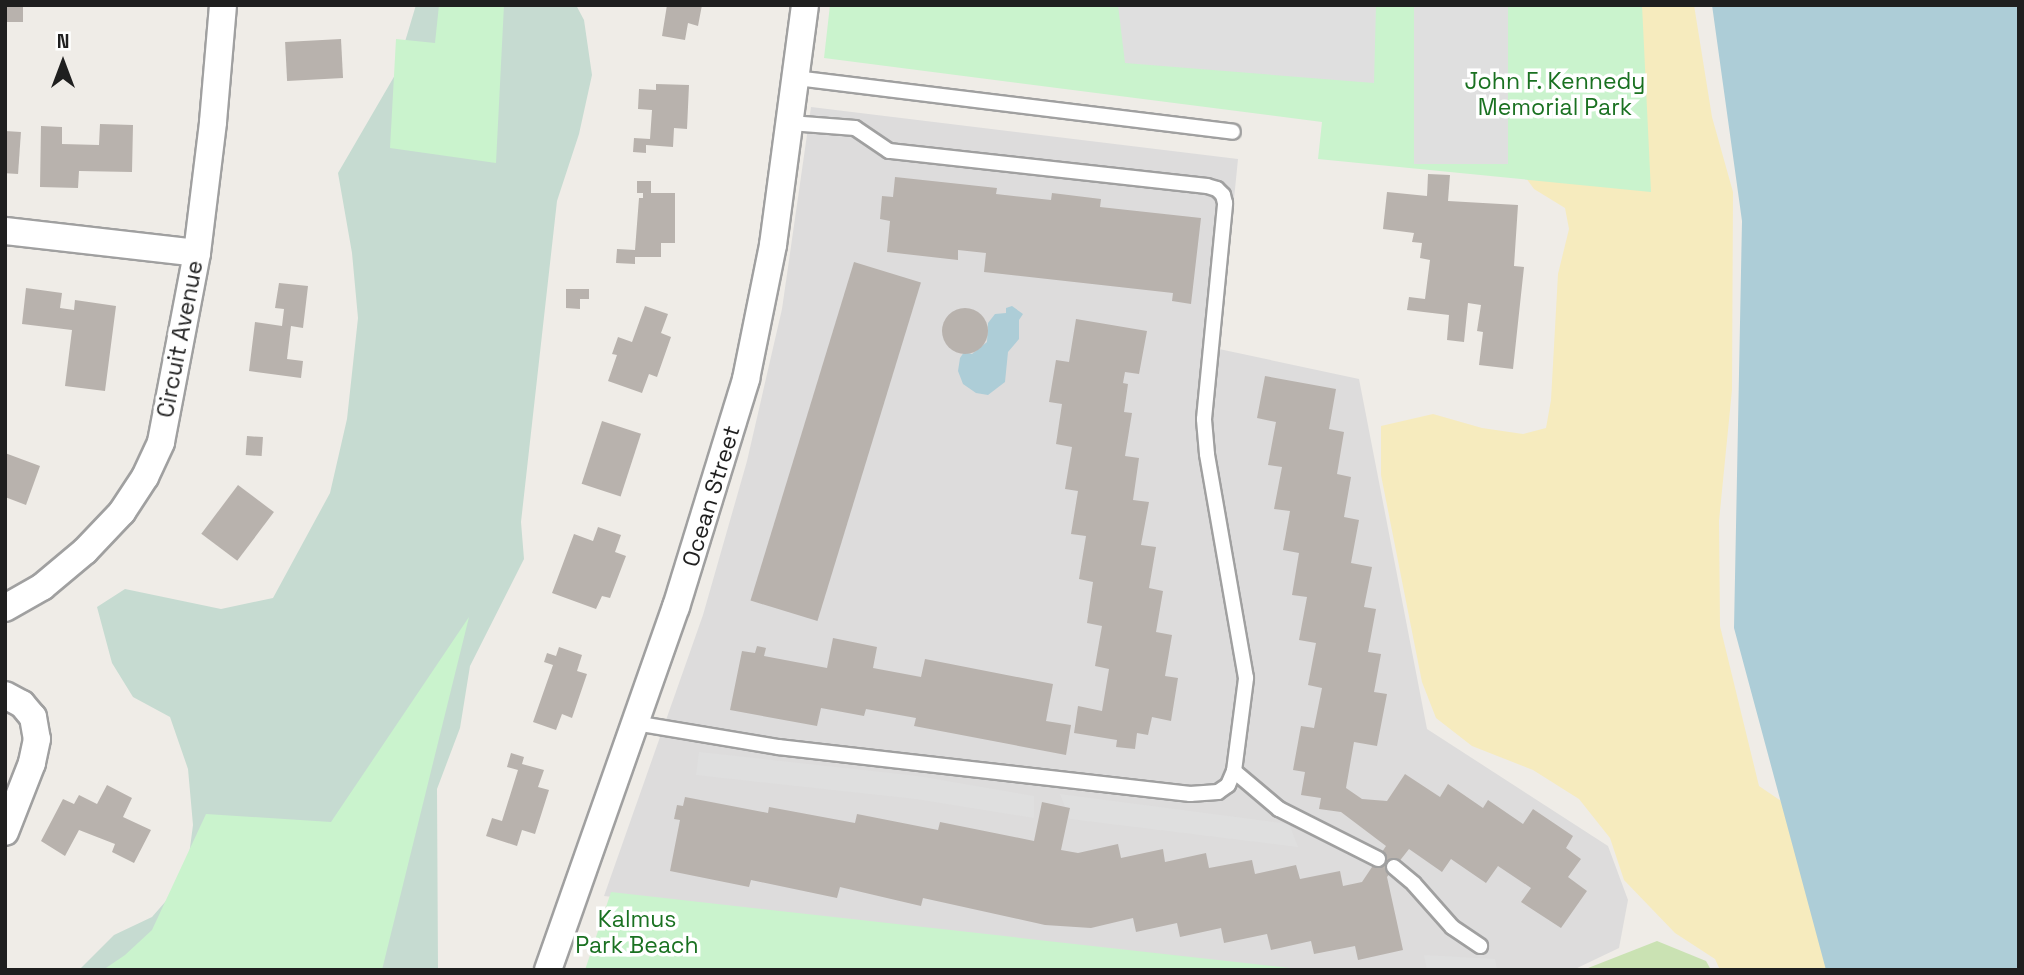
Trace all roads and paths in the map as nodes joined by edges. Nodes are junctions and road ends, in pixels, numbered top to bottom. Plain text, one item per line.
1 (223, 5) edge
2 (805, 5) edge
3 (796, 78) junction
4 (790, 123) junction
5 (1233, 132) dead end
6 (5, 231) edge
7 (197, 253) junction
8 (5, 608) edge
9 (5, 695) edge
10 (635, 723) junction
11 (1234, 771) junction
12 (5, 832) edge
13 (1378, 859) dead end
14 (1394, 867) dead end
15 (1480, 946) dead end
16 (548, 970) edge

1 - 7 street, Circuit Avenue
2 - 3 street, Ocean Street
3 - 4 street, Ocean Street
3 - 5 lane
4 - 10 street, Ocean Street
4 - 11 lane
6 - 7 street
7 - 8 street, Circuit Avenue
9 - 12 street
10 - 11 lane
10 - 16 street, Ocean Street
11 - 13 lane
14 - 15 lane

